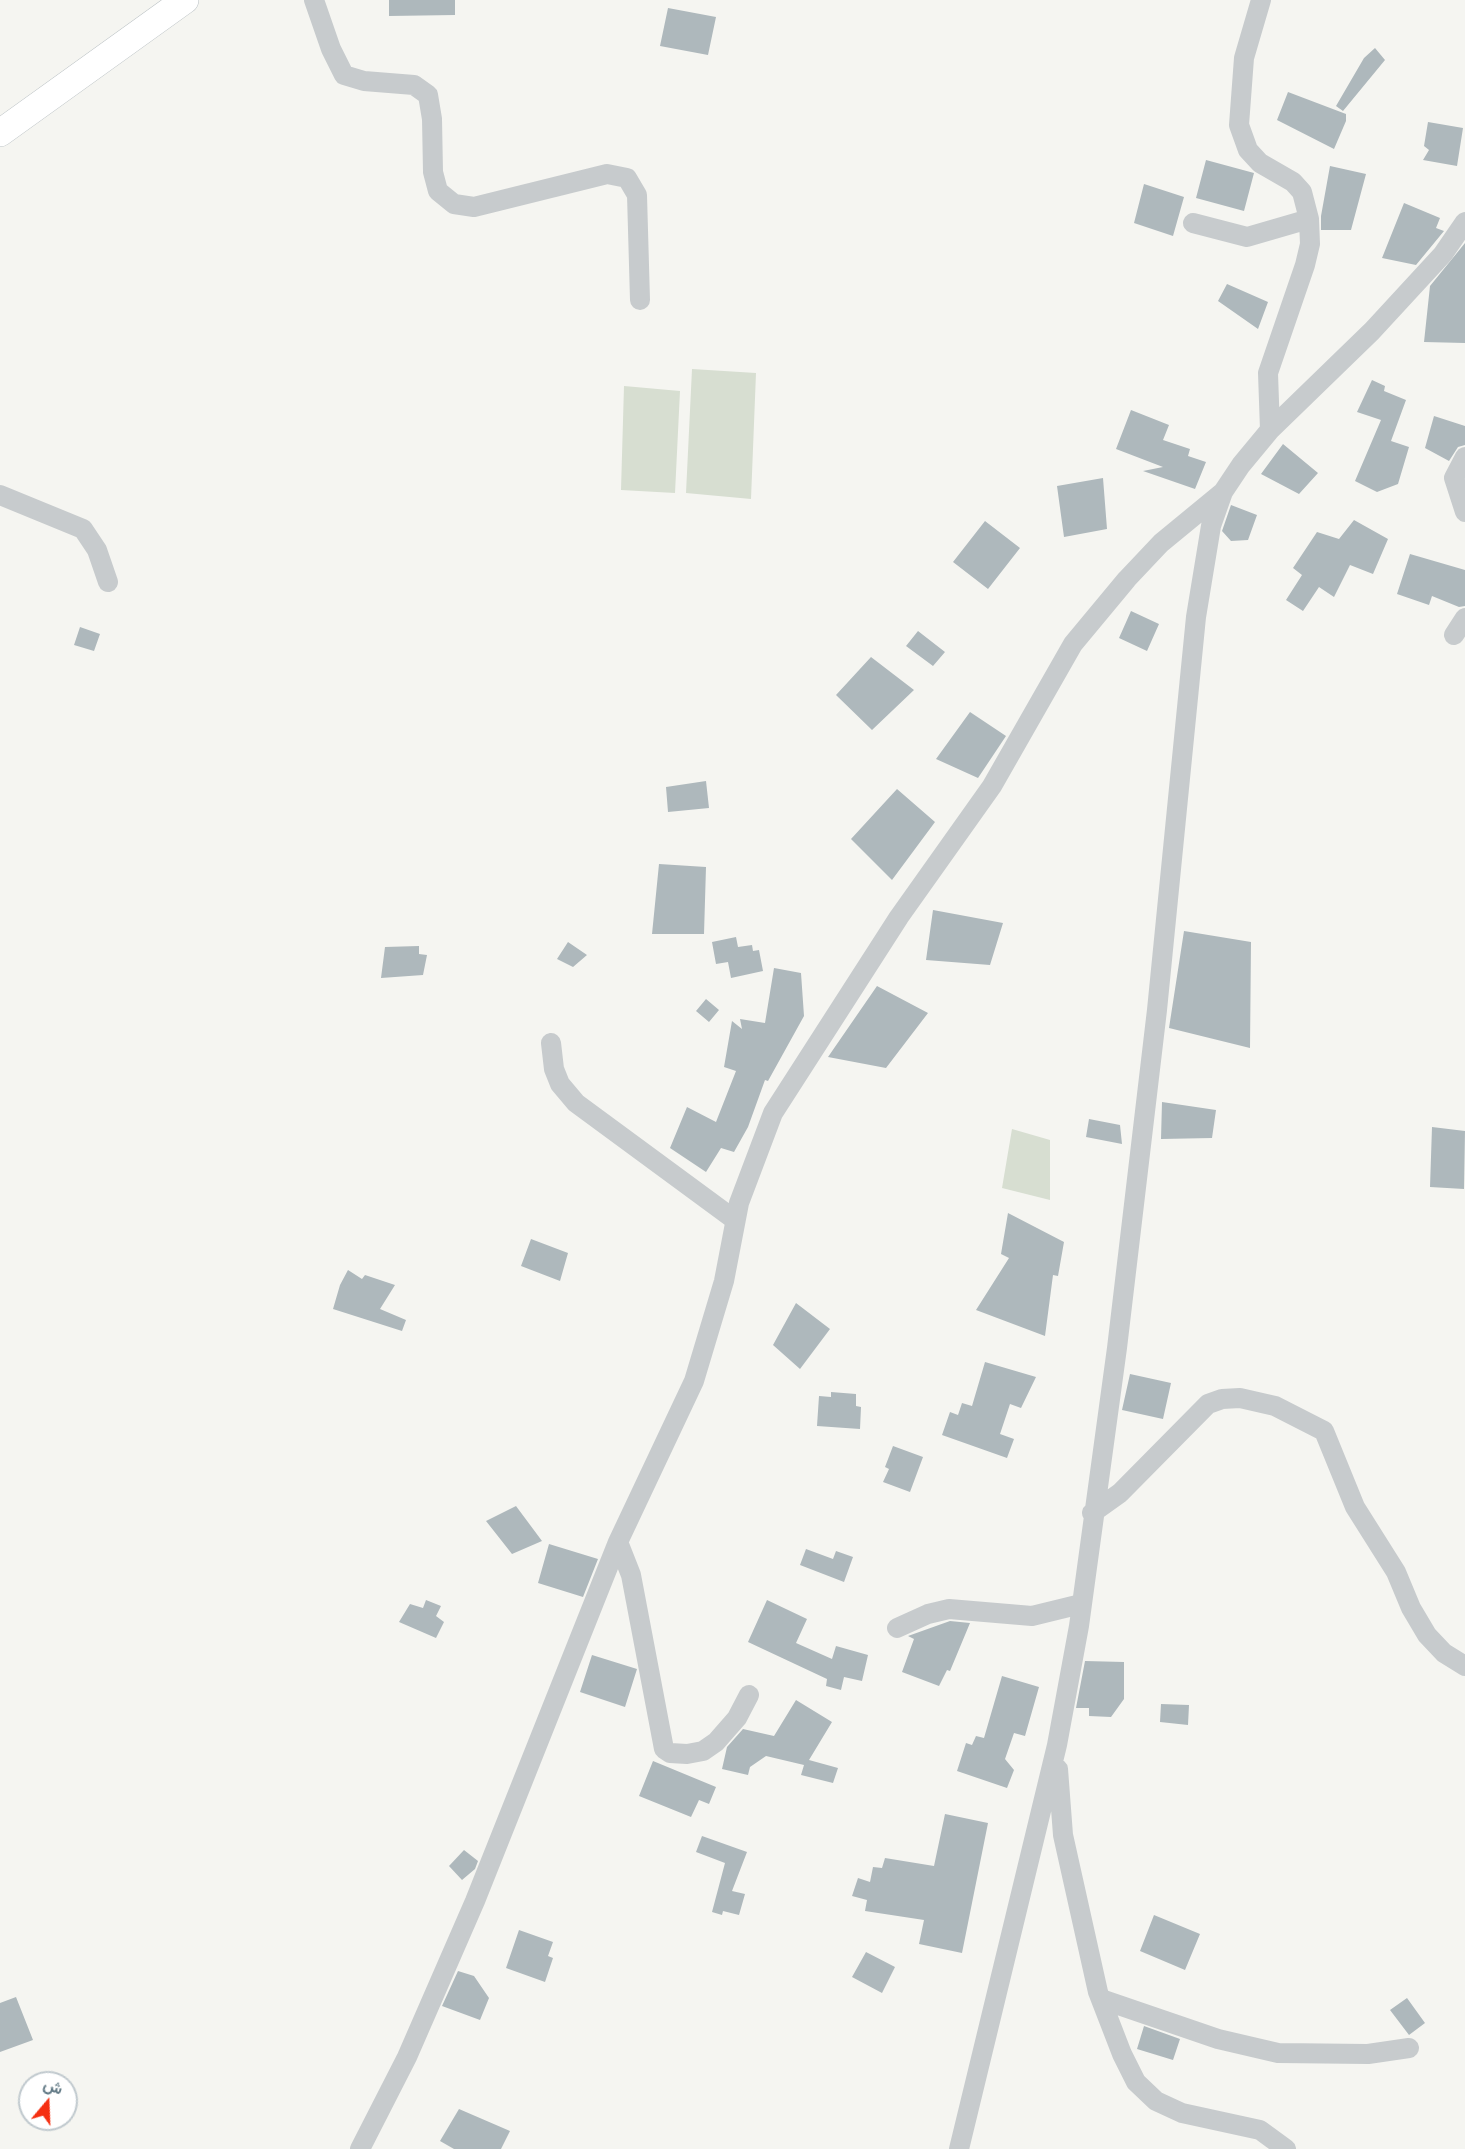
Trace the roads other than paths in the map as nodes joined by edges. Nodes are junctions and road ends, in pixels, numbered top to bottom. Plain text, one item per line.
1 (185, 0) edge
2 (314, 0) edge
3 (1261, 0) edge
4 (0, 133) edge
5 (1309, 219) junction
6 (1465, 222) edge
7 (1193, 223) dead end
8 (640, 300) dead end
9 (1270, 430) junction
10 (1465, 457) edge
11 (1223, 492) junction
12 (0, 495) edge
13 (1465, 512) edge
14 (108, 582) dead end
15 (1465, 618) edge
16 (1454, 635) dead end
17 (551, 1043) dead end
18 (735, 1220) junction
19 (1092, 1514) junction
20 (618, 1542) junction
21 (1082, 1605) junction
22 (897, 1628) dead end
23 (1465, 1666) edge
24 (749, 1695) dead end
25 (1057, 1745) junction
26 (1101, 1999) junction
27 (1409, 2048) dead end
28 (360, 2149) edge
29 (959, 2149) edge
30 (1286, 2149) edge

1 - 4 main road
2 - 8 street
3 - 5 street
5 - 7 street
5 - 9 street
6 - 9 street
9 - 11 street
10 - 13 street
11 - 18 street
11 - 19 street
12 - 14 street
15 - 16 street
17 - 18 street
18 - 20 street
19 - 21 street
19 - 23 street
20 - 24 street
20 - 28 street
21 - 22 street
21 - 25 street
25 - 26 street
25 - 29 street
26 - 27 street
26 - 30 street

